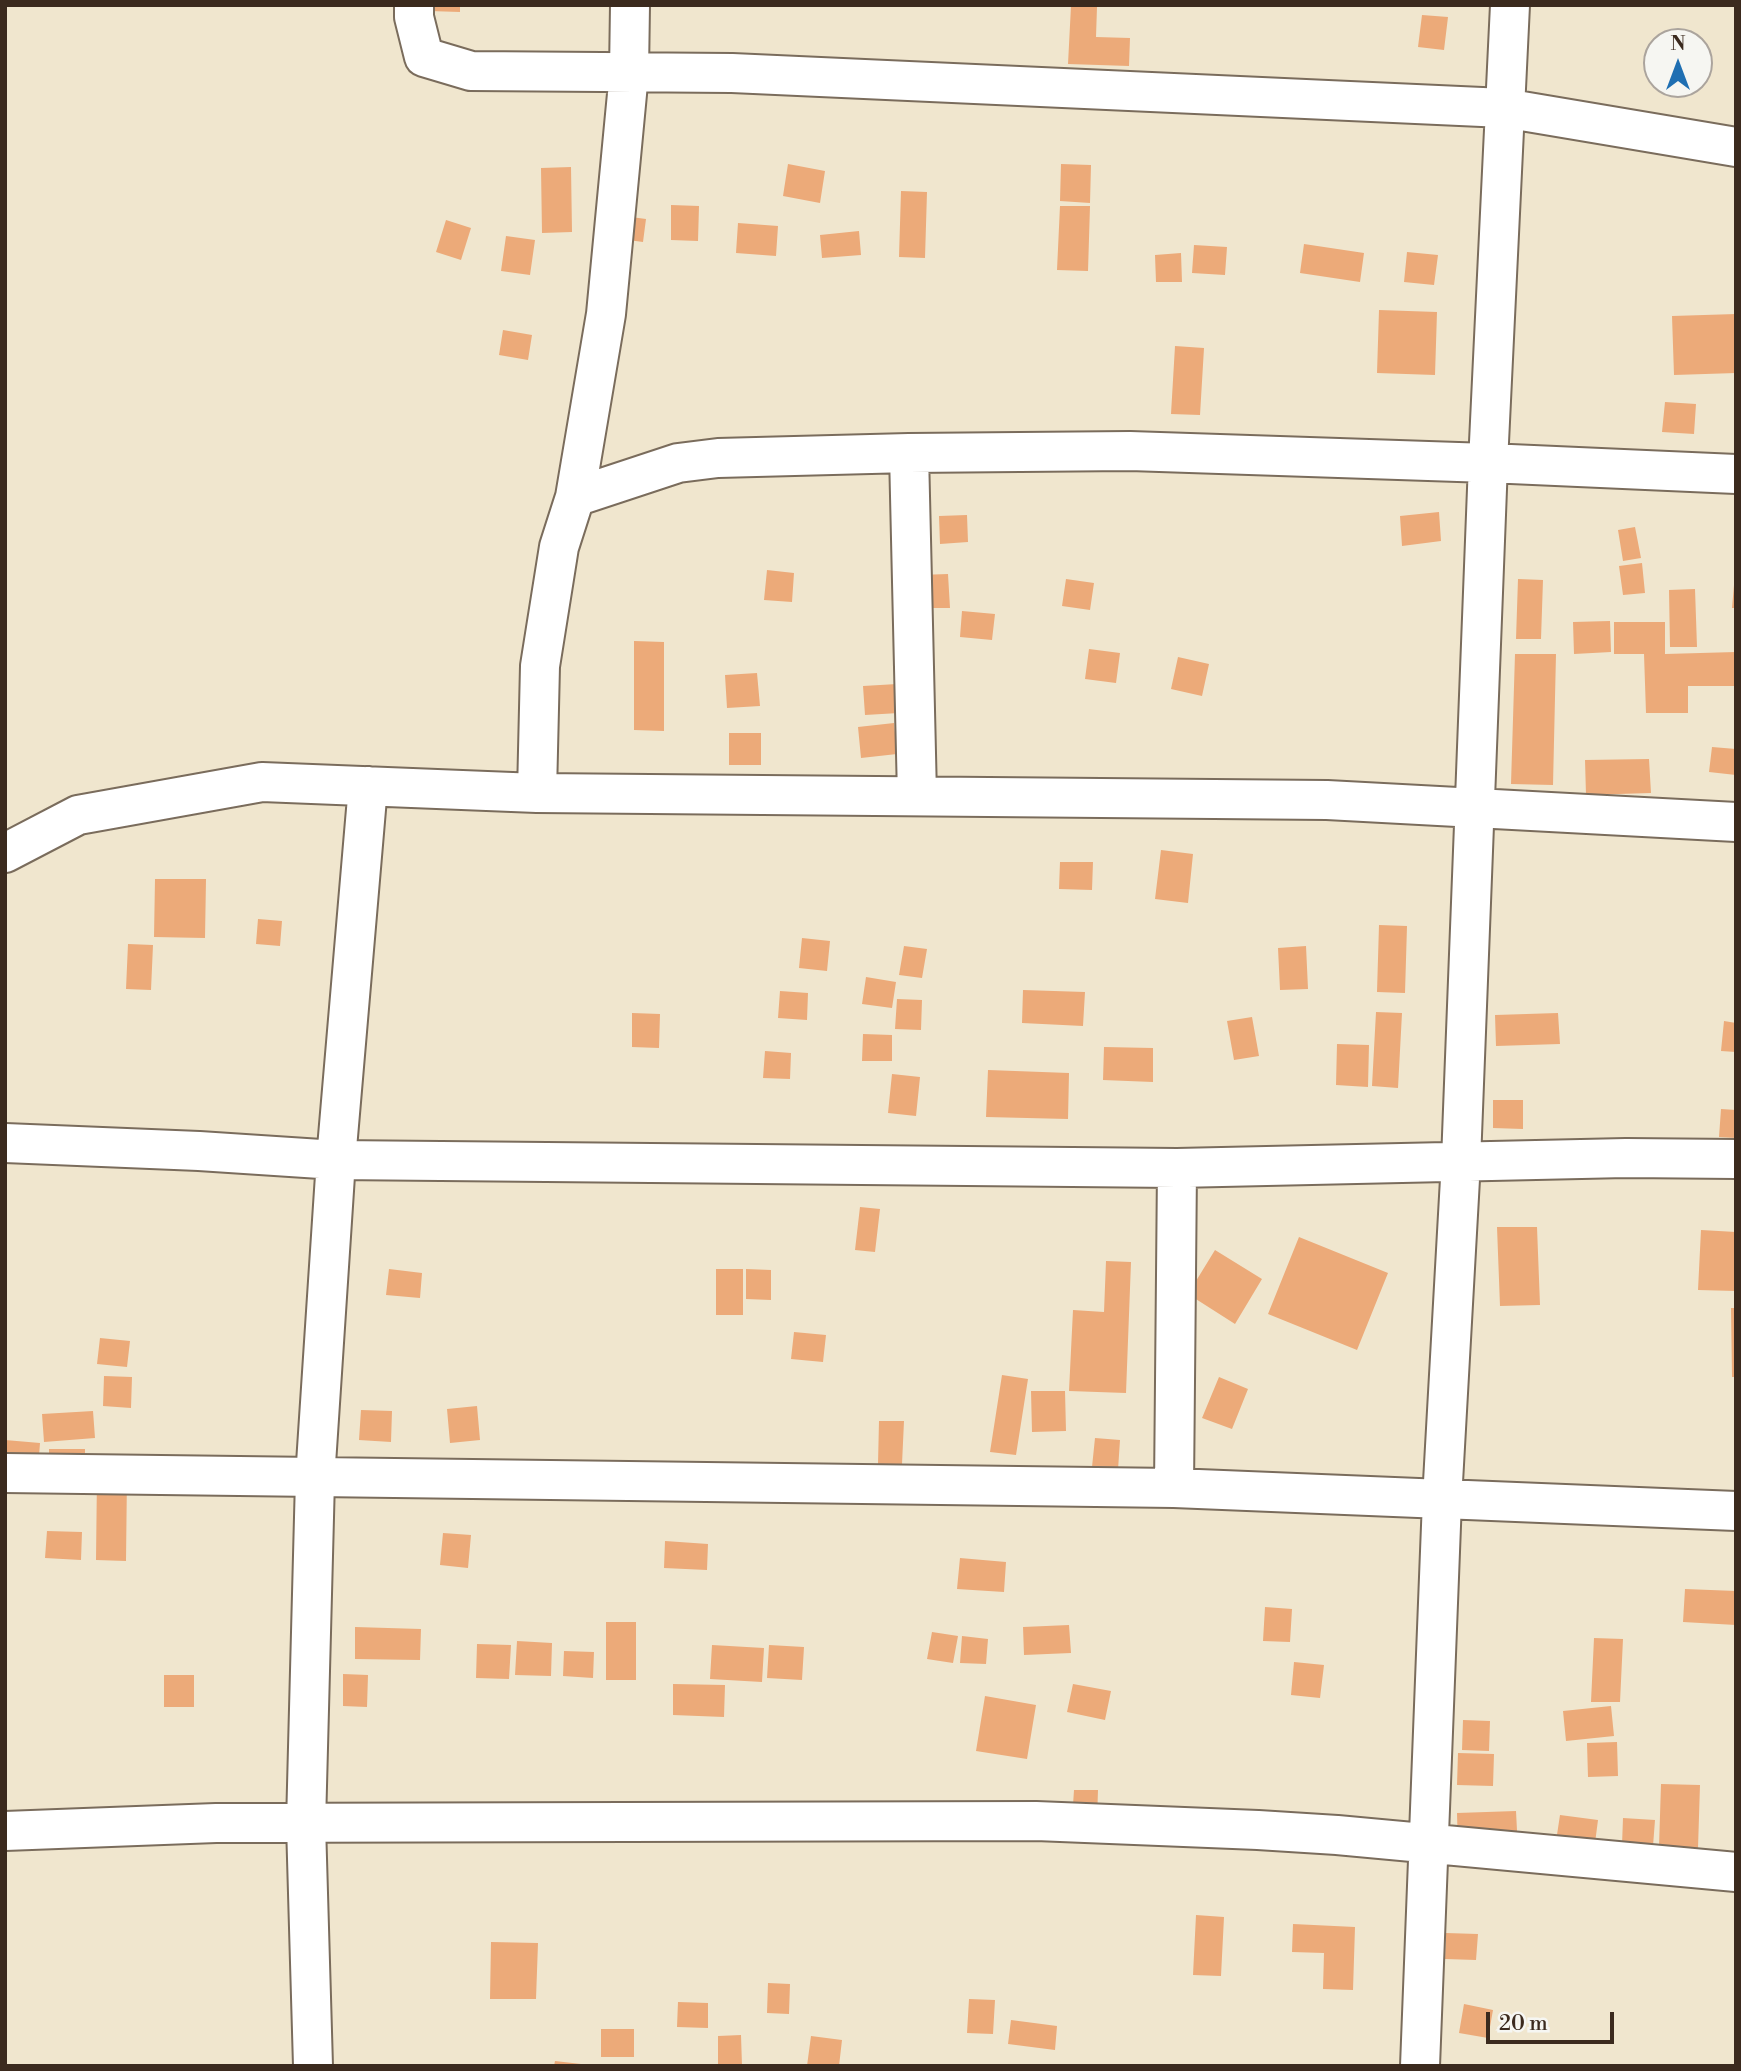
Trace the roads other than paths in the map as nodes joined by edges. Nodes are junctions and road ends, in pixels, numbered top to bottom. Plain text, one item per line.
1 (414, 5) edge
2 (630, 5) edge
3 (1510, 5) edge
4 (629, 73) junction
5 (1504, 108) junction
6 (1736, 147) edge
7 (909, 453) junction
8 (1488, 463) junction
9 (1736, 474) edge
10 (575, 498) junction
11 (368, 786) junction
12 (537, 793) junction
13 (917, 796) junction
14 (1473, 808) junction
15 (1736, 822) edge
16 (5, 853) edge
17 (5, 1143) edge
18 (1736, 1159) edge
19 (336, 1160) junction
20 (1461, 1161) junction
21 (1177, 1168) junction
22 (5, 1473) edge
23 (315, 1479) junction
24 (1174, 1488) junction
25 (1442, 1500) junction
26 (1736, 1511) edge
27 (6, 1824) edge
28 (306, 1824) junction
29 (1427, 1842) junction
30 (1736, 1872) edge
31 (313, 2066) edge
32 (1420, 2066) edge

1 - 4 street
2 - 4 street
3 - 5 street
4 - 5 street
4 - 10 street
5 - 6 street
5 - 8 street
7 - 8 street
7 - 10 street
7 - 13 street
8 - 9 street
8 - 14 street
10 - 12 street
11 - 12 street
11 - 16 street
11 - 19 street
12 - 13 street
13 - 14 street
14 - 15 street
14 - 20 street
17 - 19 street
18 - 20 street
19 - 21 street
19 - 23 street
20 - 21 street
20 - 25 street
21 - 24 street
22 - 23 street
23 - 24 street
23 - 28 street
24 - 25 street
25 - 26 street
25 - 29 street
27 - 28 street
28 - 29 street
28 - 31 street
29 - 30 street
29 - 32 street

